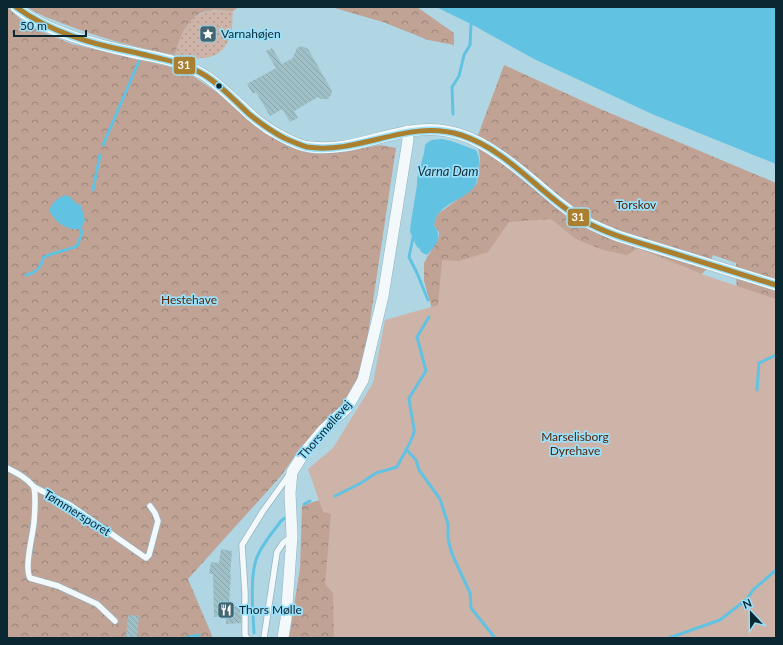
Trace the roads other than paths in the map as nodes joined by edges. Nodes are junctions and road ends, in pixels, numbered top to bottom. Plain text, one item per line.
1 (16, 7) edge
2 (407, 131) junction
3 (776, 285) edge
4 (7, 468) edge
5 (292, 472) junction
6 (34, 487) junction
7 (150, 506) dead end
8 (292, 536) junction
9 (115, 621) dead end
10 (247, 638) edge
11 (264, 638) edge
12 (283, 638) edge

1 - 2 street
2 - 3 street
2 - 5 street, Thorsmøllevej
4 - 6 lane, Tømmersporet
5 - 8 street, Thorsmøllevej
5 - 10 lane
6 - 7 lane, Tømmersporet
6 - 9 lane
8 - 11 lane
8 - 12 street, Thorsmøllevej

